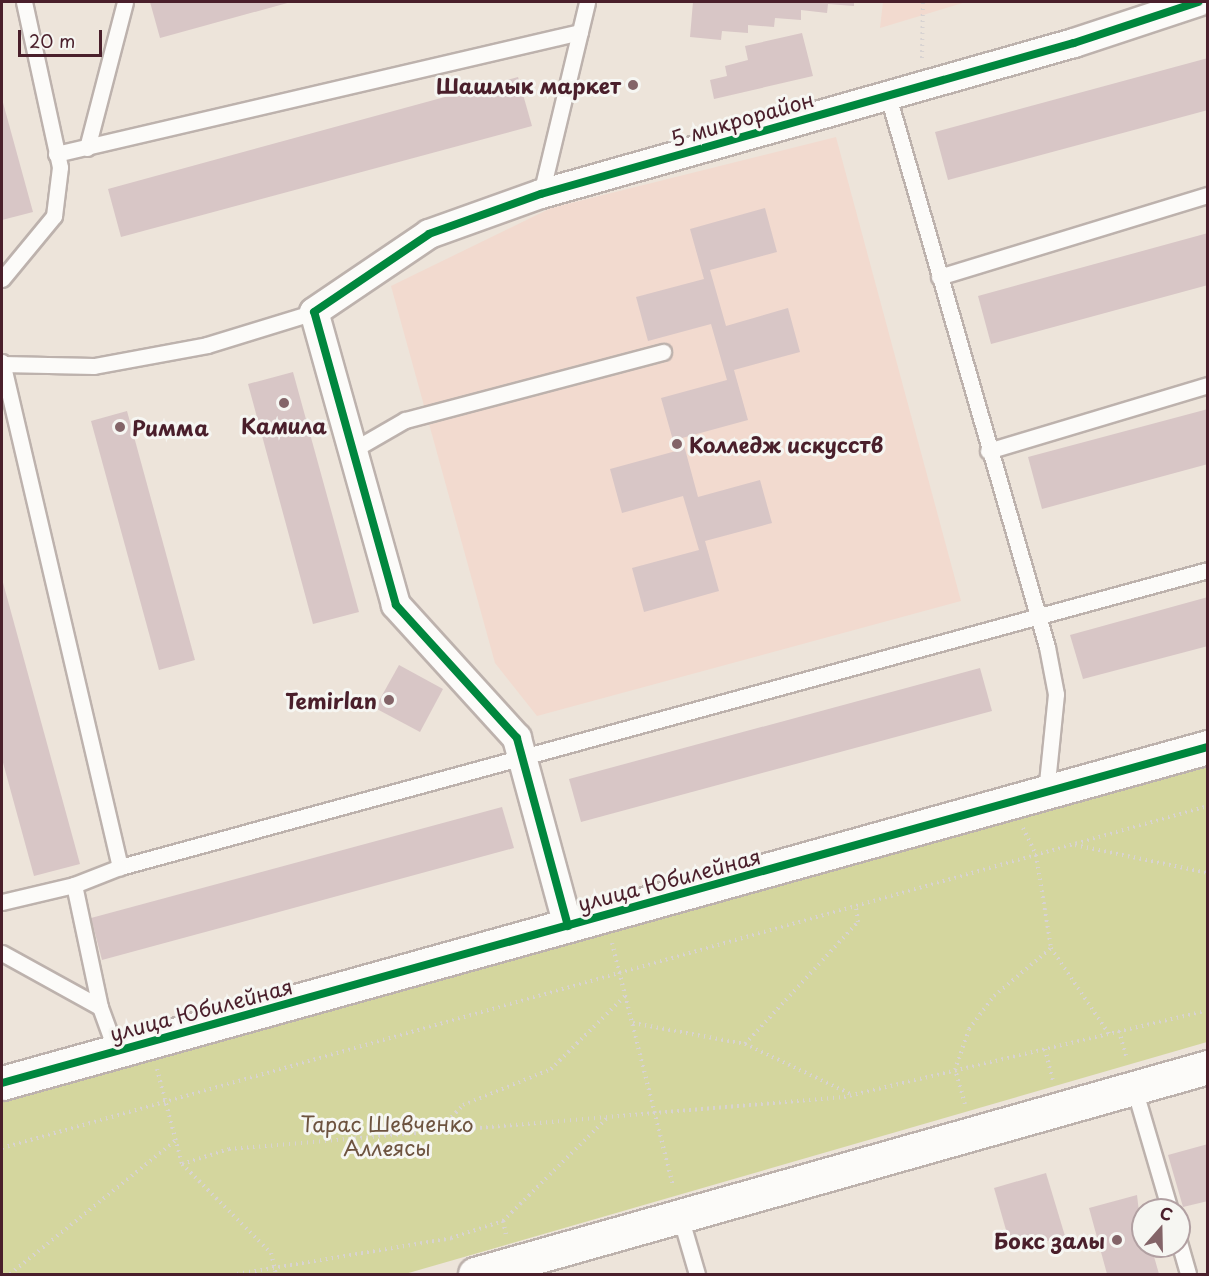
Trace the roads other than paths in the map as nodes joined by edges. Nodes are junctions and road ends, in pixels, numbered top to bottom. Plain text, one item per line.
1 (24, 2) edge
2 (125, 2) edge
3 (587, 2) edge
4 (1198, 2) edge
5 (580, 32) junction
6 (888, 96) junction
7 (87, 148) junction
8 (56, 154) junction
9 (541, 194) junction
10 (1208, 195) edge
11 (939, 277) junction
12 (2, 279) edge
13 (314, 312) junction
14 (663, 352) dead end
15 (2, 363) edge
16 (1208, 385) edge
17 (353, 450) junction
18 (988, 451) junction
19 (1208, 570) edge
20 (1036, 618) junction
21 (1208, 747) edge
22 (522, 755) junction
23 (1046, 793) junction
24 (120, 867) junction
25 (74, 885) junction
26 (2, 902) edge
27 (568, 926) junction
28 (2, 953) edge
29 (100, 1006) junction
30 (116, 1051) junction
31 (1208, 1067) edge
32 (1131, 1076) junction
33 (2, 1083) edge
34 (1167, 1198) edge
35 (680, 1216) junction
36 (1183, 1258) edge
37 (514, 1269) edge
38 (475, 1275) edge
39 (697, 1275) edge
40 (1188, 1275) edge

1 - 8 lane
2 - 7 lane
3 - 5 lane
4 - 6 street, 5 микрорайон
5 - 7 lane
5 - 9 lane
6 - 9 street, 5 микрорайон
6 - 11 lane
7 - 8 lane
8 - 12 lane
9 - 13 street, 5 микрорайон
10 - 11 lane
11 - 18 lane
13 - 15 lane
13 - 17 street
14 - 17 lane
15 - 24 lane
16 - 18 lane
17 - 22 street
18 - 20 lane
19 - 20 lane
20 - 22 lane
20 - 23 lane
21 - 23 street, улица Юбилейная
22 - 24 lane
22 - 27 street
23 - 27 street, улица Юбилейная
24 - 25 lane
25 - 26 lane
25 - 29 lane
27 - 30 street, улица Юбилейная
28 - 29 lane
29 - 30 lane
30 - 33 street, улица Юбилейная
31 - 32 street
32 - 34 lane
32 - 35 street
35 - 37 street
35 - 39 lane
36 - 40 lane
37 - 38 street

